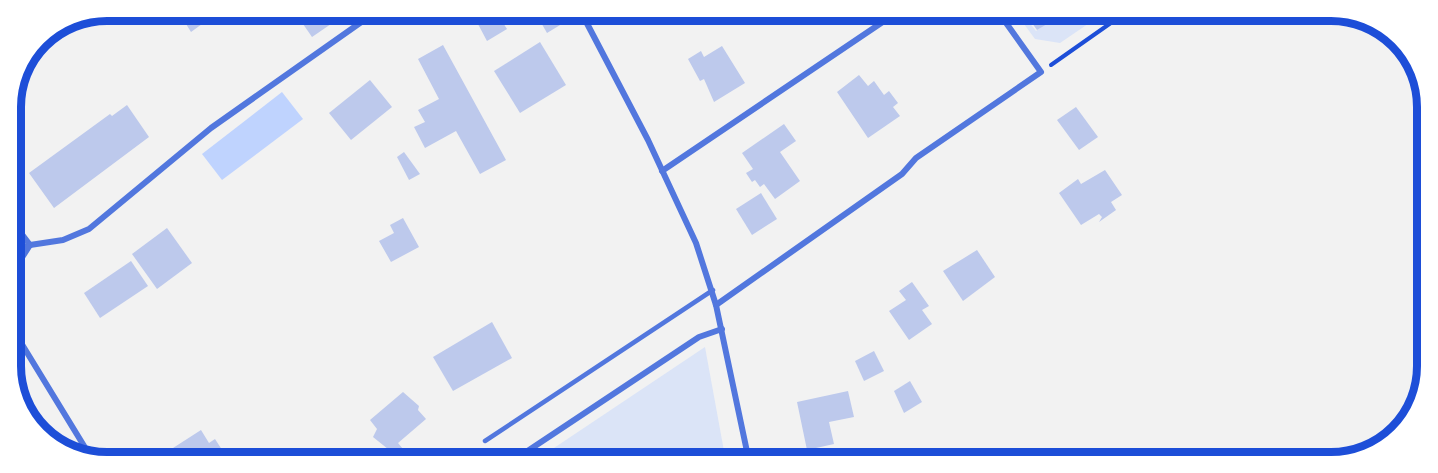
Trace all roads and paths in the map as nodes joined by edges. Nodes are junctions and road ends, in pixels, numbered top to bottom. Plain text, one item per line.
1 (363, 21) edge
2 (586, 21) edge
3 (884, 21) edge
4 (1005, 21) edge
5 (1114, 21) edge
6 (1041, 72) junction
7 (662, 171) junction
8 (21, 233) edge
9 (30, 245) junction
10 (21, 248) edge
11 (21, 259) edge
12 (713, 290) junction
13 (716, 305) junction
14 (722, 329) junction
15 (21, 343) edge
16 (485, 441) dead end
17 (86, 449) edge
18 (526, 452) edge
19 (747, 452) edge

1 - 9 street
2 - 7 street
3 - 7 street
4 - 6 street
5 - 6 path
6 - 13 street
7 - 12 street
8 - 9 street
9 - 10 lane
9 - 11 street
12 - 13 street
12 - 16 lane
13 - 14 street
14 - 18 street
14 - 19 street
15 - 17 street

